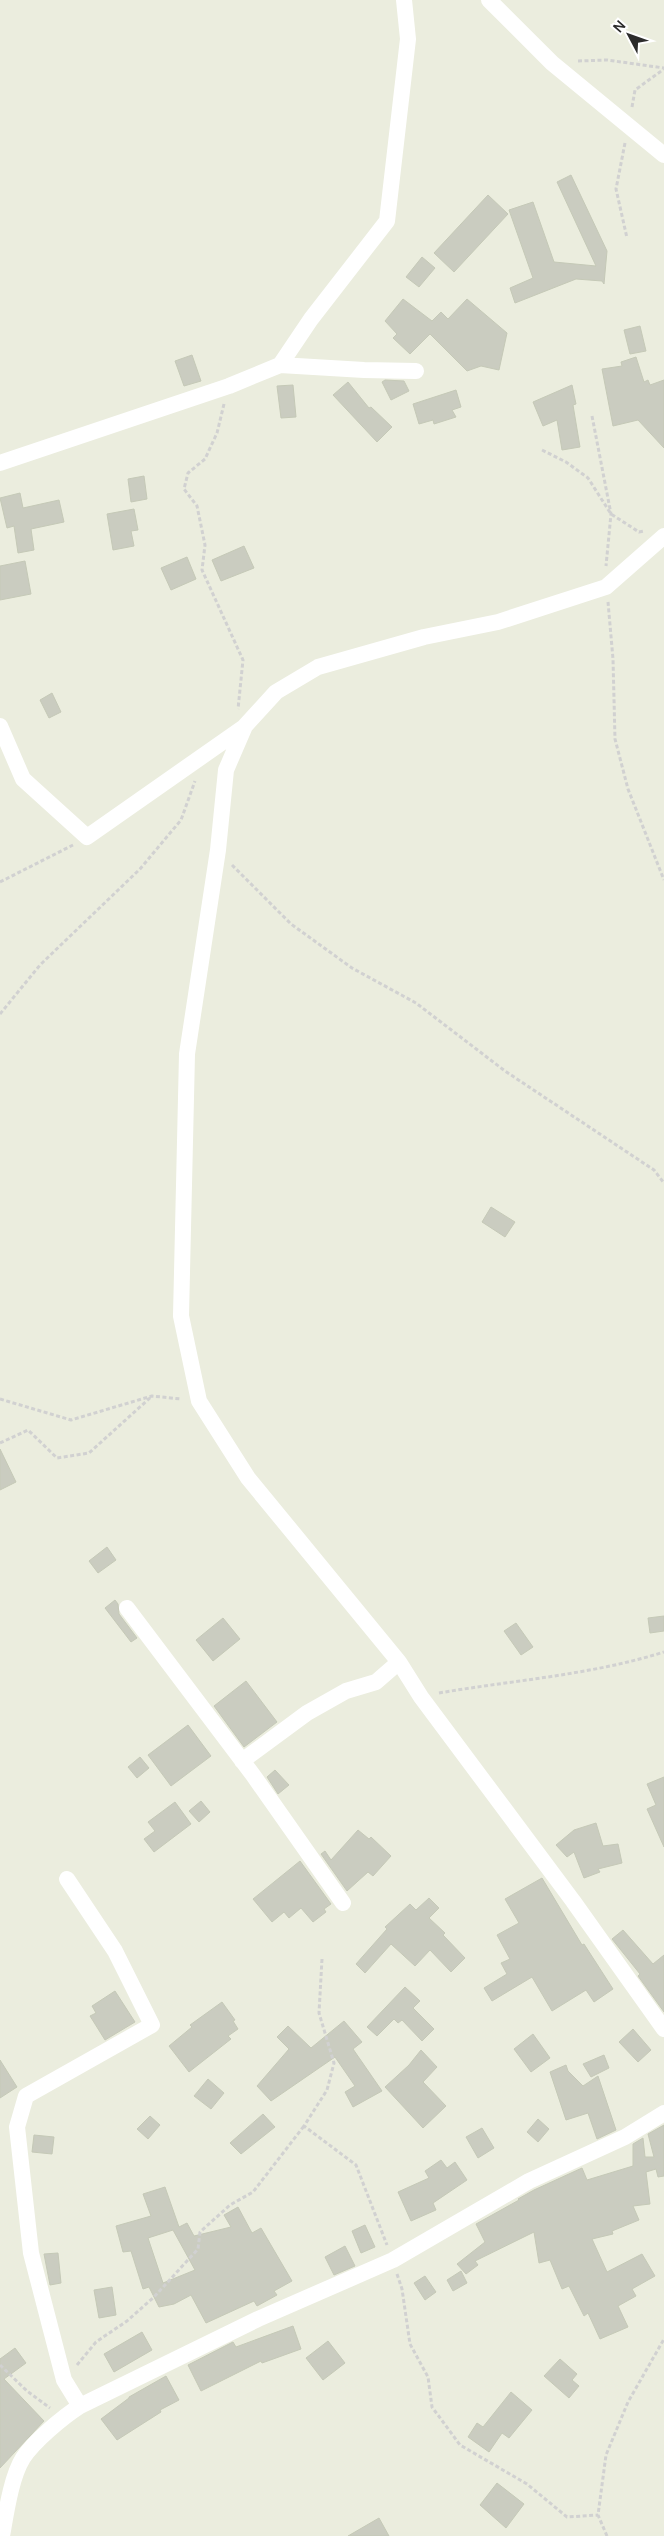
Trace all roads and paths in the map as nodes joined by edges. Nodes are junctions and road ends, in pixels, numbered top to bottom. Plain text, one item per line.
1 (404, 0) edge
2 (488, 0) edge
3 (552, 63) junction
4 (664, 68) edge
5 (664, 155) edge
6 (280, 366) junction
7 (416, 371) dead end
8 (229, 386) junction
9 (592, 416) dead end
10 (542, 450) dead end
11 (0, 463) edge
12 (611, 514) junction
13 (647, 530) dead end
14 (664, 536) edge
15 (606, 587) junction
16 (0, 726) edge
17 (242, 729) junction
18 (205, 755) junction
19 (87, 837) junction
20 (218, 850) junction
21 (664, 880) edge
22 (0, 882) edge
23 (0, 1014) edge
24 (664, 1183) edge
25 (152, 1396) junction
26 (0, 1398) edge
27 (199, 1401) junction
28 (0, 1443) edge
29 (127, 1608) dead end
30 (664, 1652) edge
31 (399, 1662) junction
32 (422, 1696) junction
33 (242, 1760) junction
34 (67, 1880) dead end
35 (343, 1903) dead end
36 (664, 2029) edge
37 (664, 2113) edge
38 (304, 2126) dead end
39 (664, 2339) edge
40 (0, 2365) edge
41 (64, 2380) junction
42 (80, 2406) junction
43 (63, 2418) junction
44 (2, 2536) edge
45 (607, 2536) edge

1 - 6 street
2 - 3 street
3 - 4 path
3 - 5 street
6 - 7 street
6 - 8 street
8 - 11 street
8 - 17 path
9 - 12 path
10 - 12 path
12 - 13 path
12 - 15 path
14 - 15 street
15 - 17 street
15 - 21 path
16 - 19 street
17 - 18 street
17 - 20 street
18 - 19 street
18 - 23 path
19 - 22 path
20 - 24 path
20 - 27 street
25 - 26 path
25 - 27 path
25 - 28 path
27 - 31 street
29 - 33 street
30 - 32 path
31 - 32 street
31 - 33 street
32 - 36 street
33 - 35 street
34 - 41 street
37 - 42 street
38 - 41 path
39 - 45 path
40 - 43 path
41 - 42 street
42 - 43 street
43 - 44 street

